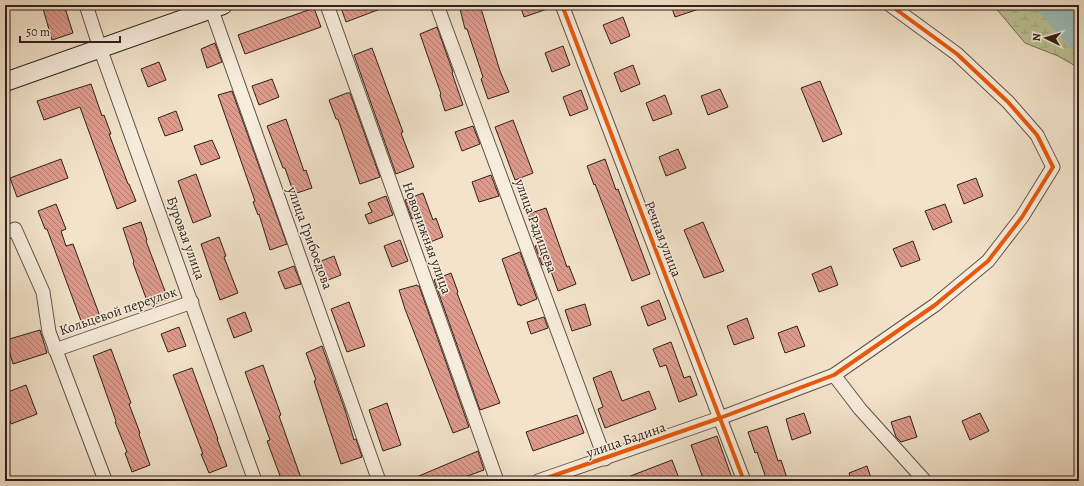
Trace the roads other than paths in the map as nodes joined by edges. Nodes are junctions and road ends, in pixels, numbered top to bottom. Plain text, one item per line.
1 (86, 5) edge
2 (327, 5) edge
3 (437, 5) edge
4 (562, 5) edge
5 (890, 5) edge
6 (215, 6) edge
7 (100, 48) junction
8 (5, 82) edge
9 (5, 233) edge
10 (192, 302) junction
11 (55, 350) junction
12 (834, 375) junction
13 (720, 418) junction
14 (604, 459) junction
15 (103, 481) edge
16 (255, 481) edge
17 (379, 481) edge
18 (497, 481) edge
19 (538, 481) edge
20 (744, 481) edge
21 (925, 481) edge

1 - 7 street, Буровая улица
2 - 18 street, Новонижняя улица
3 - 14 street, улица Радищева
4 - 13 street, Речная улица
5 - 12 street, улица Бадина
6 - 7 main road
6 - 17 street, улица Грибоедова
7 - 8 main road
7 - 10 street, Буровая улица
9 - 11 street, Кольцевой переулок
10 - 11 street, Кольцевой переулок
10 - 16 street, Буровая улица
11 - 15 street, Кольцевой переулок
12 - 13 street, улица Бадина
12 - 21 street
13 - 14 street, улица Бадина
13 - 20 street, Речная улица
14 - 19 street, улица Бадина

